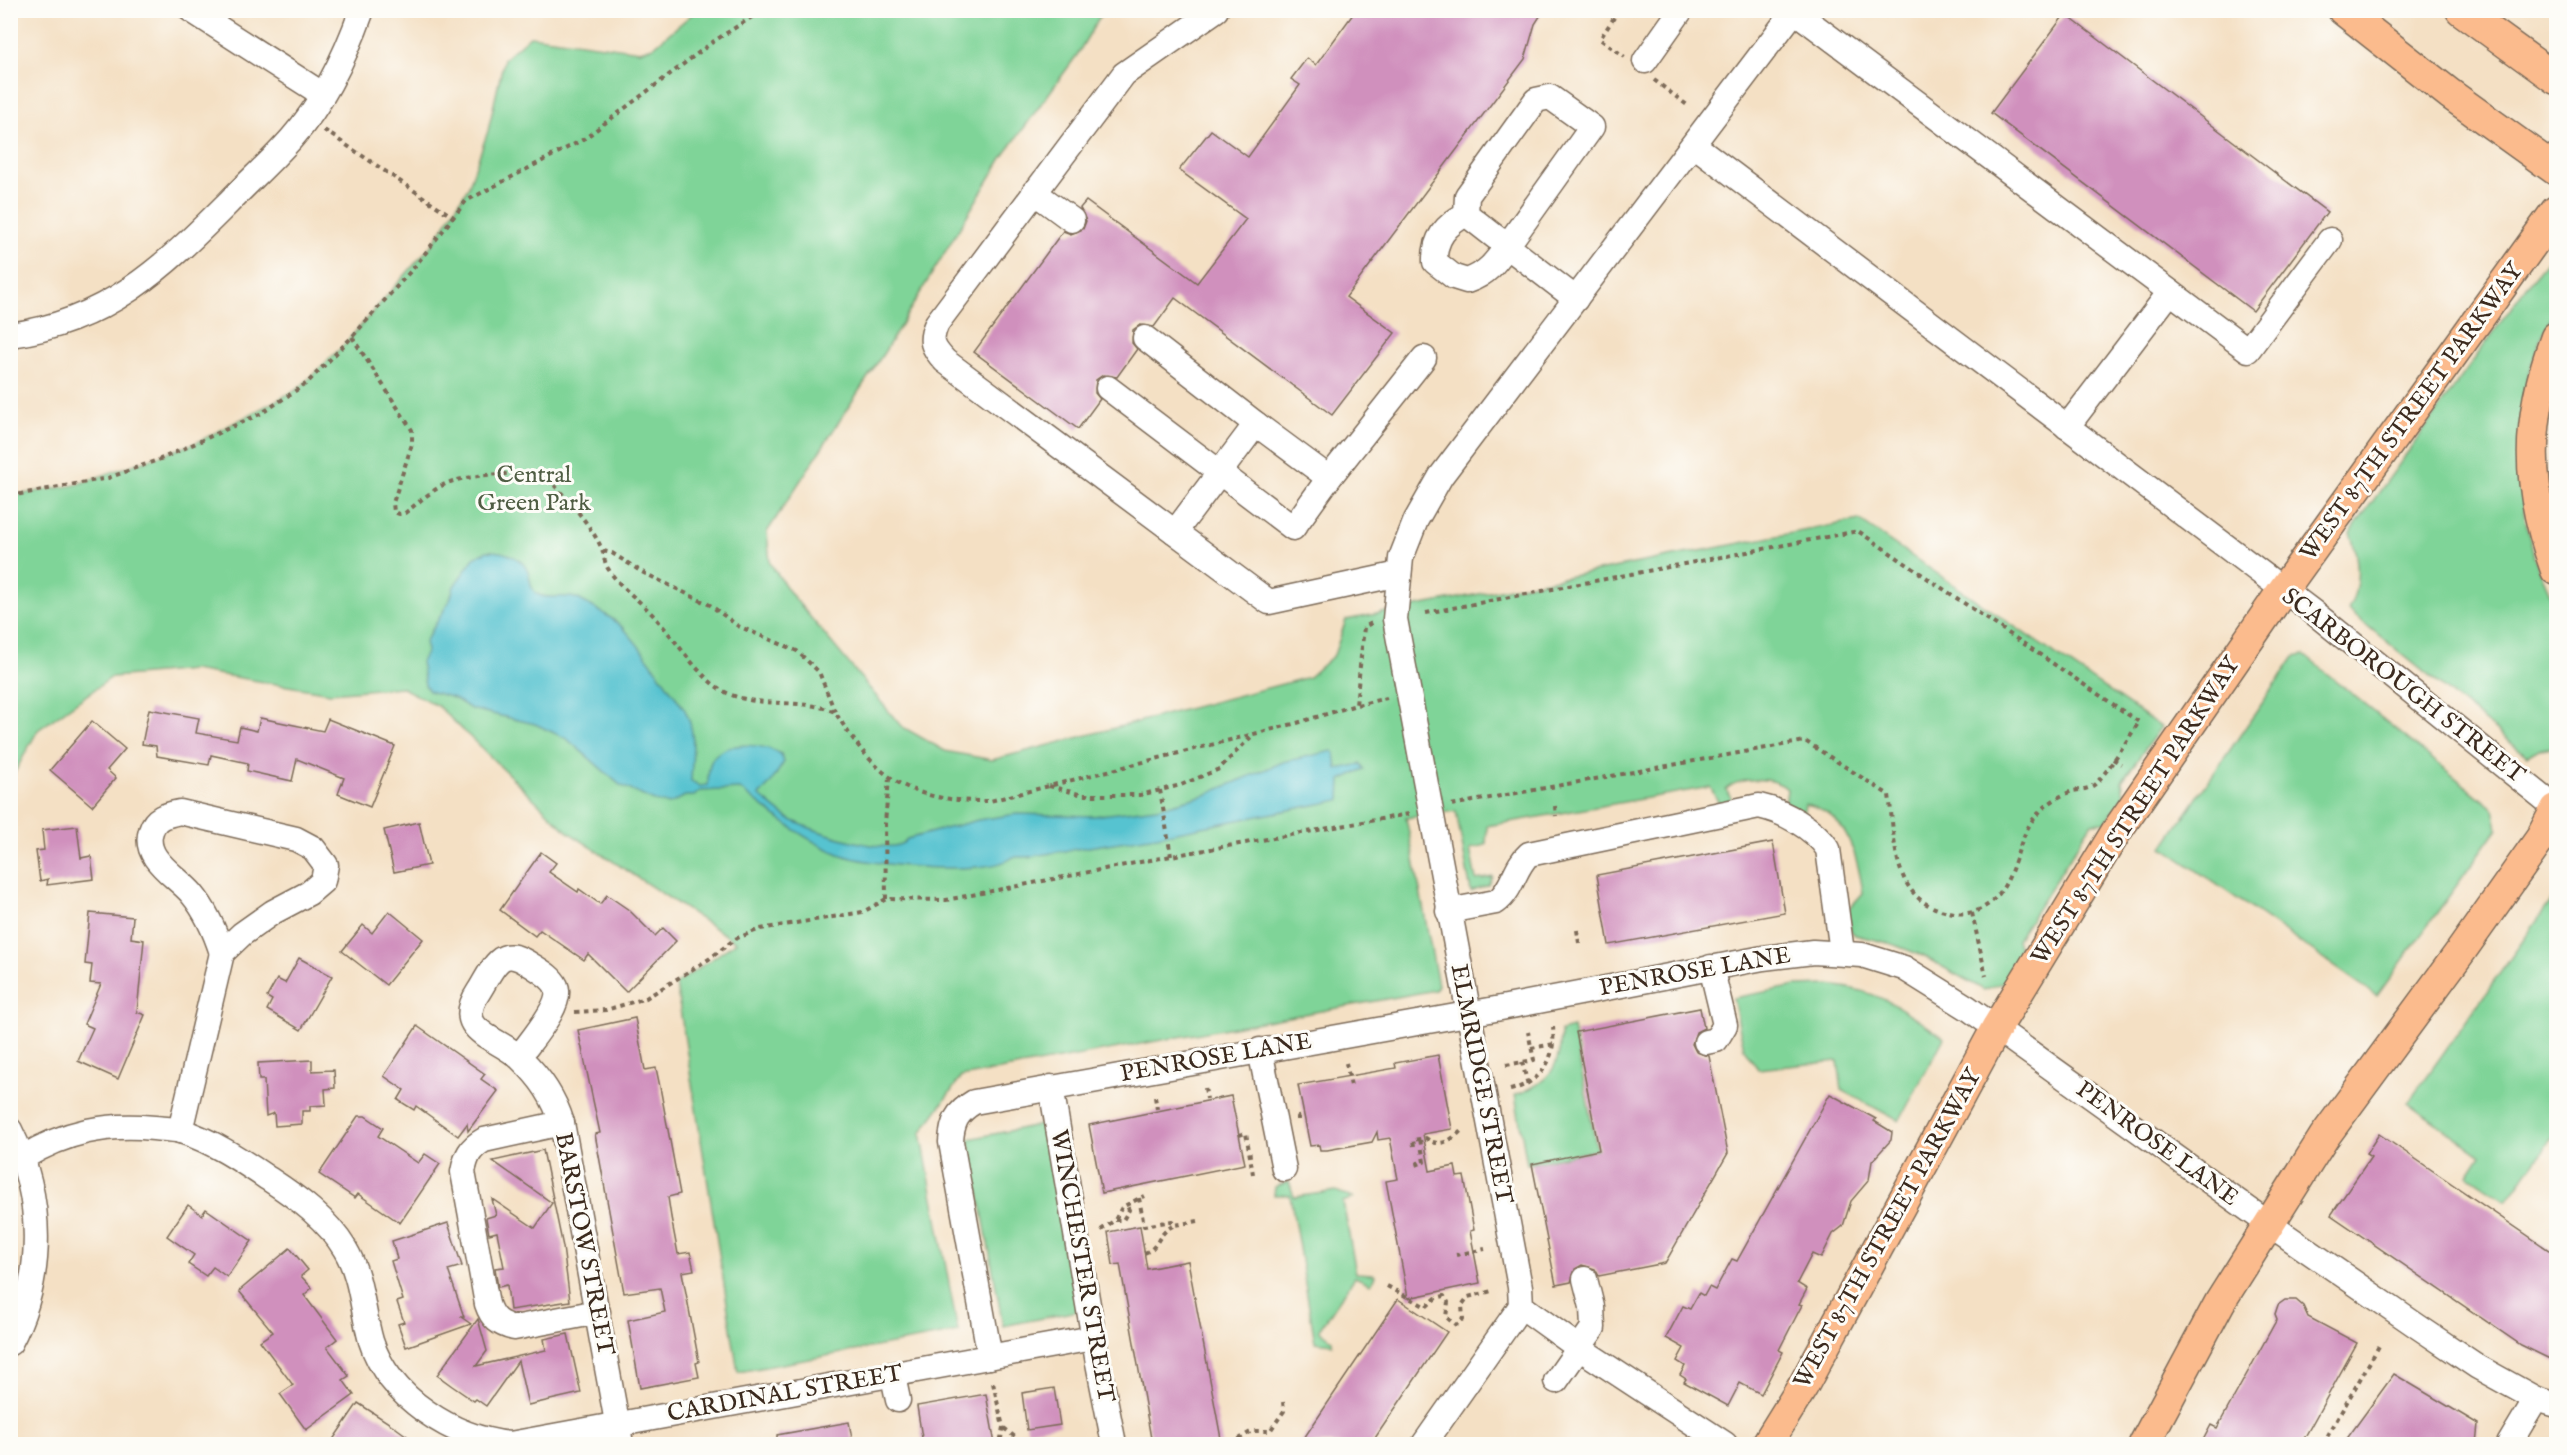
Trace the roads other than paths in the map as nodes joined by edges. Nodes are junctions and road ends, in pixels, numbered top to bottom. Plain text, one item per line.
1 (191, 10) edge
2 (362, 10) edge
3 (1216, 10) edge
4 (1681, 10) edge
5 (2343, 10) edge
6 (2461, 10) edge
7 (1794, 11) edge
8 (1645, 61) dead end
9 (2553, 73) edge
10 (322, 94) junction
11 (1694, 145) junction
12 (2556, 170) edge
13 (1034, 192) junction
14 (2556, 211) edge
15 (1466, 214) junction
16 (1072, 220) dead end
17 (2330, 240) dead end
18 (1507, 246) junction
19 (2170, 292) junction
20 (1576, 299) junction
21 (10, 335) edge
22 (2556, 337) edge
23 (1145, 338) dead end
24 (1424, 358) dead end
25 (1108, 388) dead end
26 (1256, 424) junction
27 (2067, 427) junction
28 (1219, 473) junction
29 (1329, 478) junction
30 (1175, 532) junction
31 (2556, 570) edge
32 (1399, 574) junction
33 (2283, 590) junction
34 (2556, 808) edge
35 (1448, 911) junction
36 (1842, 952) junction
37 (222, 953) junction
38 (1711, 968) junction
39 (1467, 1014) junction
40 (1997, 1027) junction
41 (1706, 1042) dead end
42 (1260, 1050) junction
43 (519, 1057) dead end
44 (1051, 1087) junction
45 (562, 1123) junction
46 (10, 1130) edge
47 (180, 1131) junction
48 (24, 1157) junction
49 (1284, 1169) dead end
50 (2269, 1224) junction
51 (1585, 1279) dead end
52 (1521, 1306) junction
53 (598, 1312) junction
54 (1094, 1338) junction
55 (10, 1343) edge
56 (1579, 1348) junction
57 (990, 1357) junction
58 (893, 1376) junction
59 (1556, 1381) dead end
60 (898, 1400) dead end
61 (2546, 1402) edge
62 (619, 1434) edge
63 (510, 1444) edge
64 (1114, 1444) edge
65 (1424, 1444) edge
66 (1725, 1444) edge
67 (1767, 1444) edge
68 (2144, 1444) edge
69 (2509, 1444) edge

1 - 10 street
2 - 10 street
3 - 13 street
4 - 8 street
5 - 12 main road
6 - 9 main road
7 - 11 street, ELMRIDGE STREET
7 - 19 street
10 - 21 street
11 - 20 street, ELMRIDGE STREET
11 - 27 street, SCARBOROUGH STREET
13 - 16 street
13 - 30 street
14 - 33 main road, WEST 87TH STREET PARKWAY
15 - 18 street
15 - 18 street
15 - 18 street
17 - 19 street
18 - 20 street
19 - 27 street
20 - 32 street, ELMRIDGE STREET
22 - 31 main road
23 - 26 street
24 - 29 street
25 - 28 street
26 - 28 street
26 - 29 street
27 - 33 street, SCARBOROUGH STREET
28 - 29 street
28 - 30 street
30 - 32 street
32 - 35 street, ELMRIDGE STREET
33 - 34 street, SCARBOROUGH STREET
33 - 40 main road, WEST 87TH STREET PARKWAY
34 - 50 main road
35 - 36 street
35 - 39 street, ELMRIDGE STREET
36 - 38 street, PENROSE LANE
36 - 40 street, PENROSE LANE
37 - 37 street
37 - 47 street
38 - 39 street, PENROSE LANE
38 - 41 street
39 - 42 street, PENROSE LANE
39 - 52 street, ELMRIDGE STREET
40 - 50 street, PENROSE LANE
40 - 67 main road, WEST 87TH STREET PARKWAY
42 - 44 street, PENROSE LANE
42 - 49 street
43 - 45 street, BARSTOW STREET
44 - 54 street, WINCHESTER STREET
44 - 57 street, PENROSE LANE
45 - 53 street, BARSTOW STREET
45 - 53 street
46 - 48 street
47 - 48 street, CARDINAL STREET
47 - 63 street, CARDINAL STREET
48 - 55 street
50 - 61 street, PENROSE LANE
50 - 68 main road
51 - 56 street
52 - 56 street
52 - 65 street
53 - 62 street, BARSTOW STREET
54 - 57 street, CARDINAL STREET
54 - 64 street, WINCHESTER STREET
56 - 59 street
56 - 66 street
57 - 58 street, CARDINAL STREET
58 - 60 street
58 - 62 street, CARDINAL STREET
61 - 69 street
62 - 63 street, CARDINAL STREET

